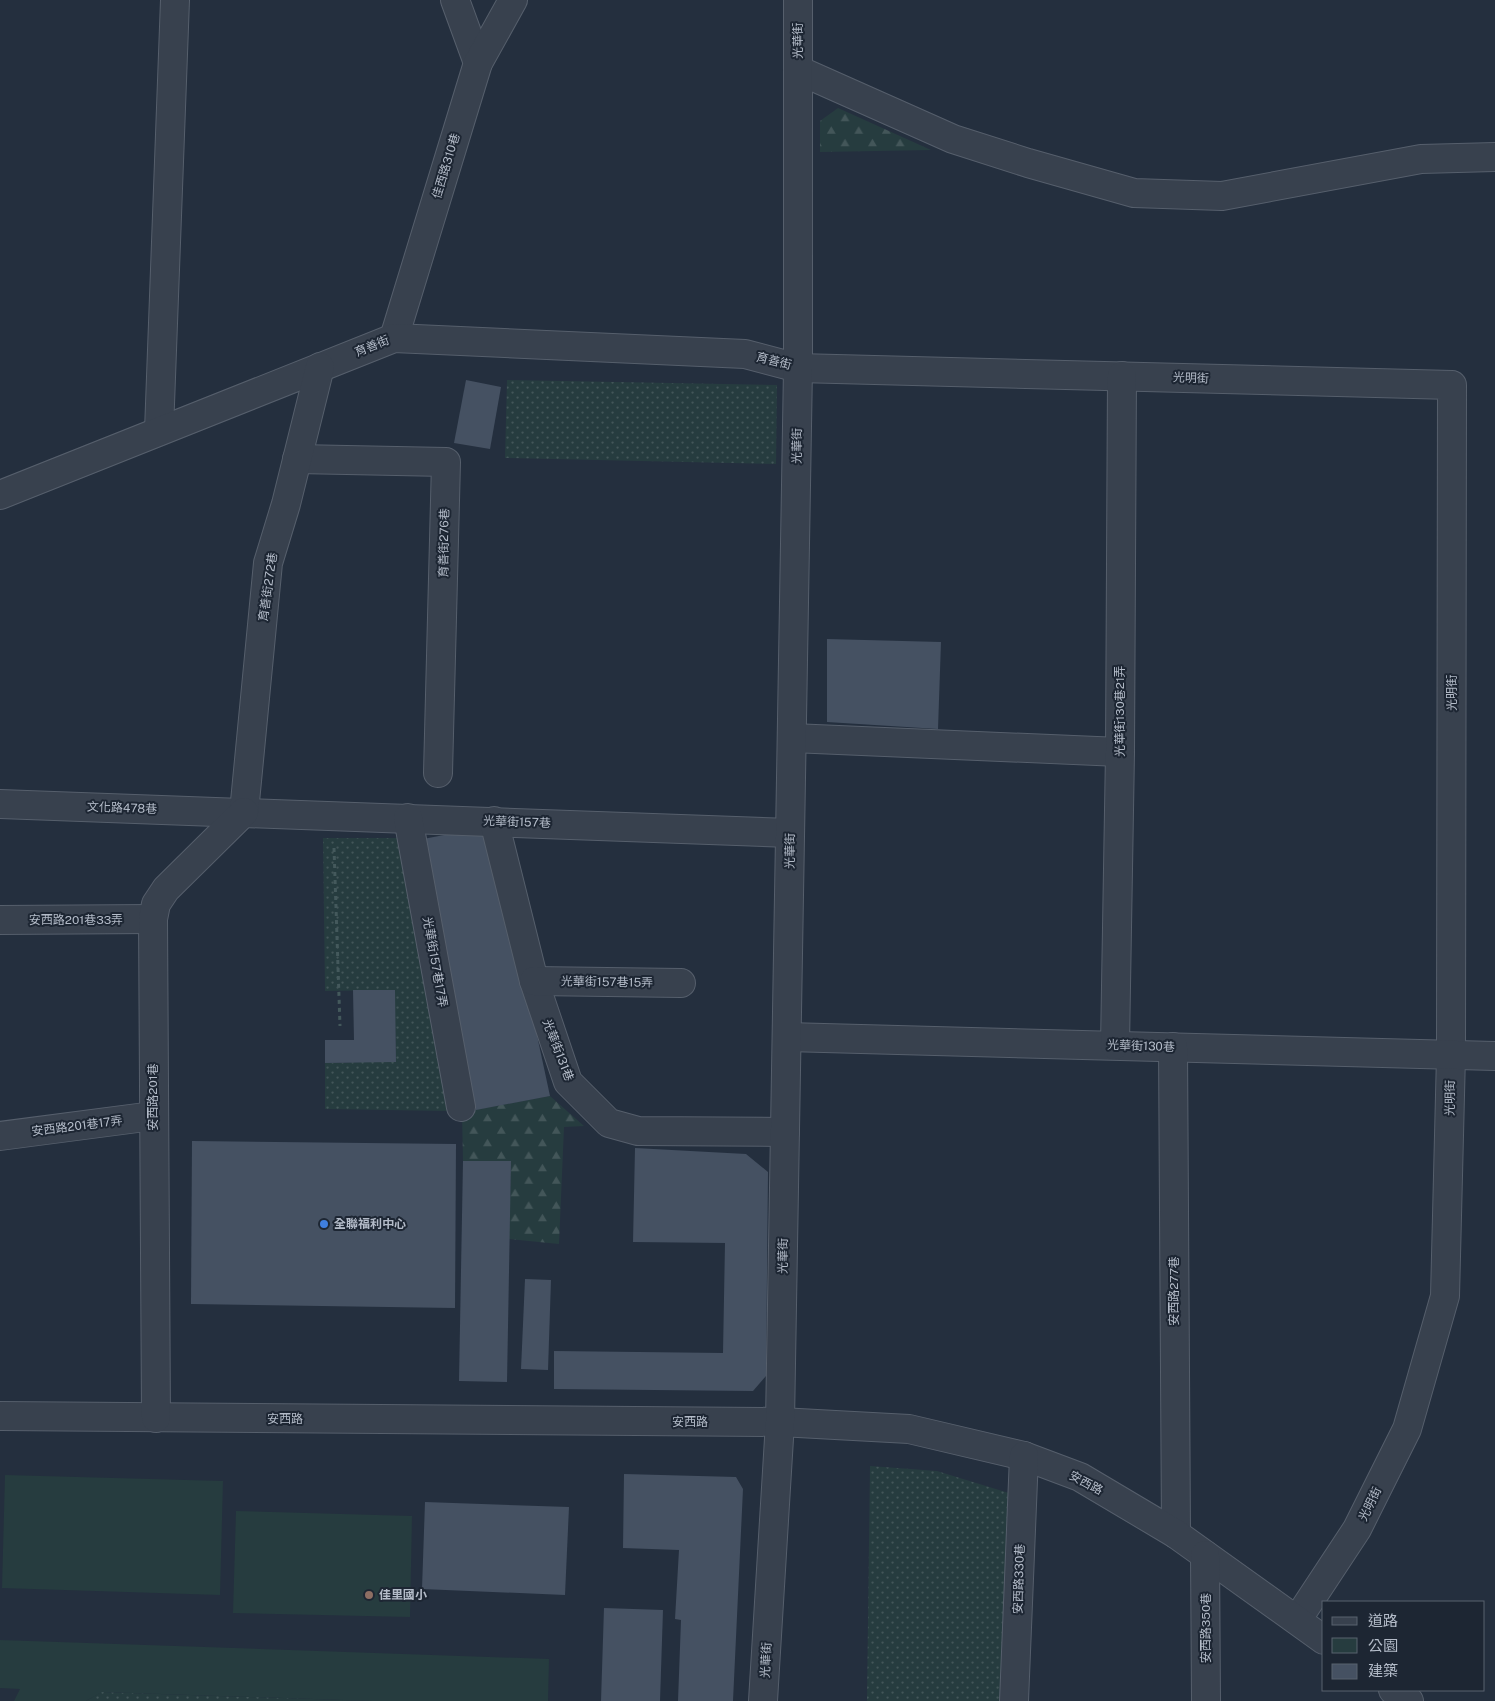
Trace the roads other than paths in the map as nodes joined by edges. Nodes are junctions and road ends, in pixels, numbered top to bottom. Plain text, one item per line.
1 (175, 0) edge
2 (455, 0) edge
3 (513, 0) edge
4 (798, 0) edge
5 (478, 63) junction
6 (798, 70) junction
7 (1495, 157) edge
8 (394, 338) junction
9 (320, 367) junction
10 (798, 368) junction
11 (1122, 376) junction
12 (160, 431) junction
13 (297, 460) junction
14 (0, 494) edge
15 (792, 738) junction
16 (1120, 752) junction
17 (438, 773) dead end
18 (0, 804) edge
19 (244, 812) junction
20 (408, 818) junction
21 (494, 821) junction
22 (790, 833) junction
23 (153, 919) junction
24 (0, 920) edge
25 (534, 981) junction
26 (682, 983) dead end
27 (787, 1037) junction
28 (1115, 1045) junction
29 (1173, 1047) junction
30 (1451, 1055) junction
31 (1495, 1056) edge
32 (461, 1107) dead end
33 (153, 1116) junction
34 (785, 1132) junction
35 (0, 1136) edge
36 (0, 1416) edge
37 (156, 1418) junction
38 (780, 1422) junction
39 (1024, 1456) junction
40 (1176, 1534) junction
41 (1205, 1555) junction
42 (1297, 1620) junction
43 (1322, 1639) edge
44 (1394, 1691) edge
45 (763, 1701) edge
46 (1014, 1701) edge
47 (1206, 1701) edge
48 (1408, 1701) edge

1 - 12 street
2 - 5 street
3 - 5 street, 佳西路310巷
4 - 6 street, 光華街
5 - 8 street, 佳西路310巷
6 - 7 street
6 - 10 street, 光華街
8 - 9 street, 育善街
8 - 10 street, 育善街
9 - 12 street, 育善街
9 - 13 street, 育善街272巷
10 - 11 street, 光明街
10 - 15 street, 光華街
11 - 16 street, 光華街130巷21弄
11 - 30 street, 光明街
12 - 14 street, 育善街
13 - 17 street, 育善街276巷
13 - 19 street, 育善街272巷
15 - 16 street
15 - 22 street, 光華街
16 - 28 street, 光華街130巷21弄
18 - 19 street, 文化路478巷
19 - 20 street, 光華街157巷
19 - 23 street, 安西路201巷
20 - 21 street, 光華街157巷
20 - 32 street, 光華街157巷17弄
21 - 22 street, 光華街157巷
21 - 25 street, 光華街131巷
22 - 27 street, 光華街
23 - 24 street, 安西路201巷33弄
23 - 33 street, 安西路201巷
25 - 26 street, 光華街157巷15弄
25 - 34 street, 光華街131巷
27 - 28 street, 光華街130巷
27 - 34 street, 光華街
28 - 29 street, 光華街130巷
29 - 30 street, 光華街130巷
29 - 40 street, 安西路277巷
30 - 31 street, 光華街130巷
30 - 42 street, 光明街
33 - 35 street, 安西路201巷17弄
33 - 37 street, 安西路201巷
34 - 38 street, 光華街
36 - 37 street, 安西路
37 - 38 street, 安西路
38 - 39 street, 安西路
38 - 45 street, 光華街
39 - 40 street, 安西路
39 - 46 street, 安西路330巷
40 - 41 street, 安西路
41 - 42 street, 安西路
41 - 47 street, 安西路350巷
42 - 43 street, 安西路
44 - 48 street

